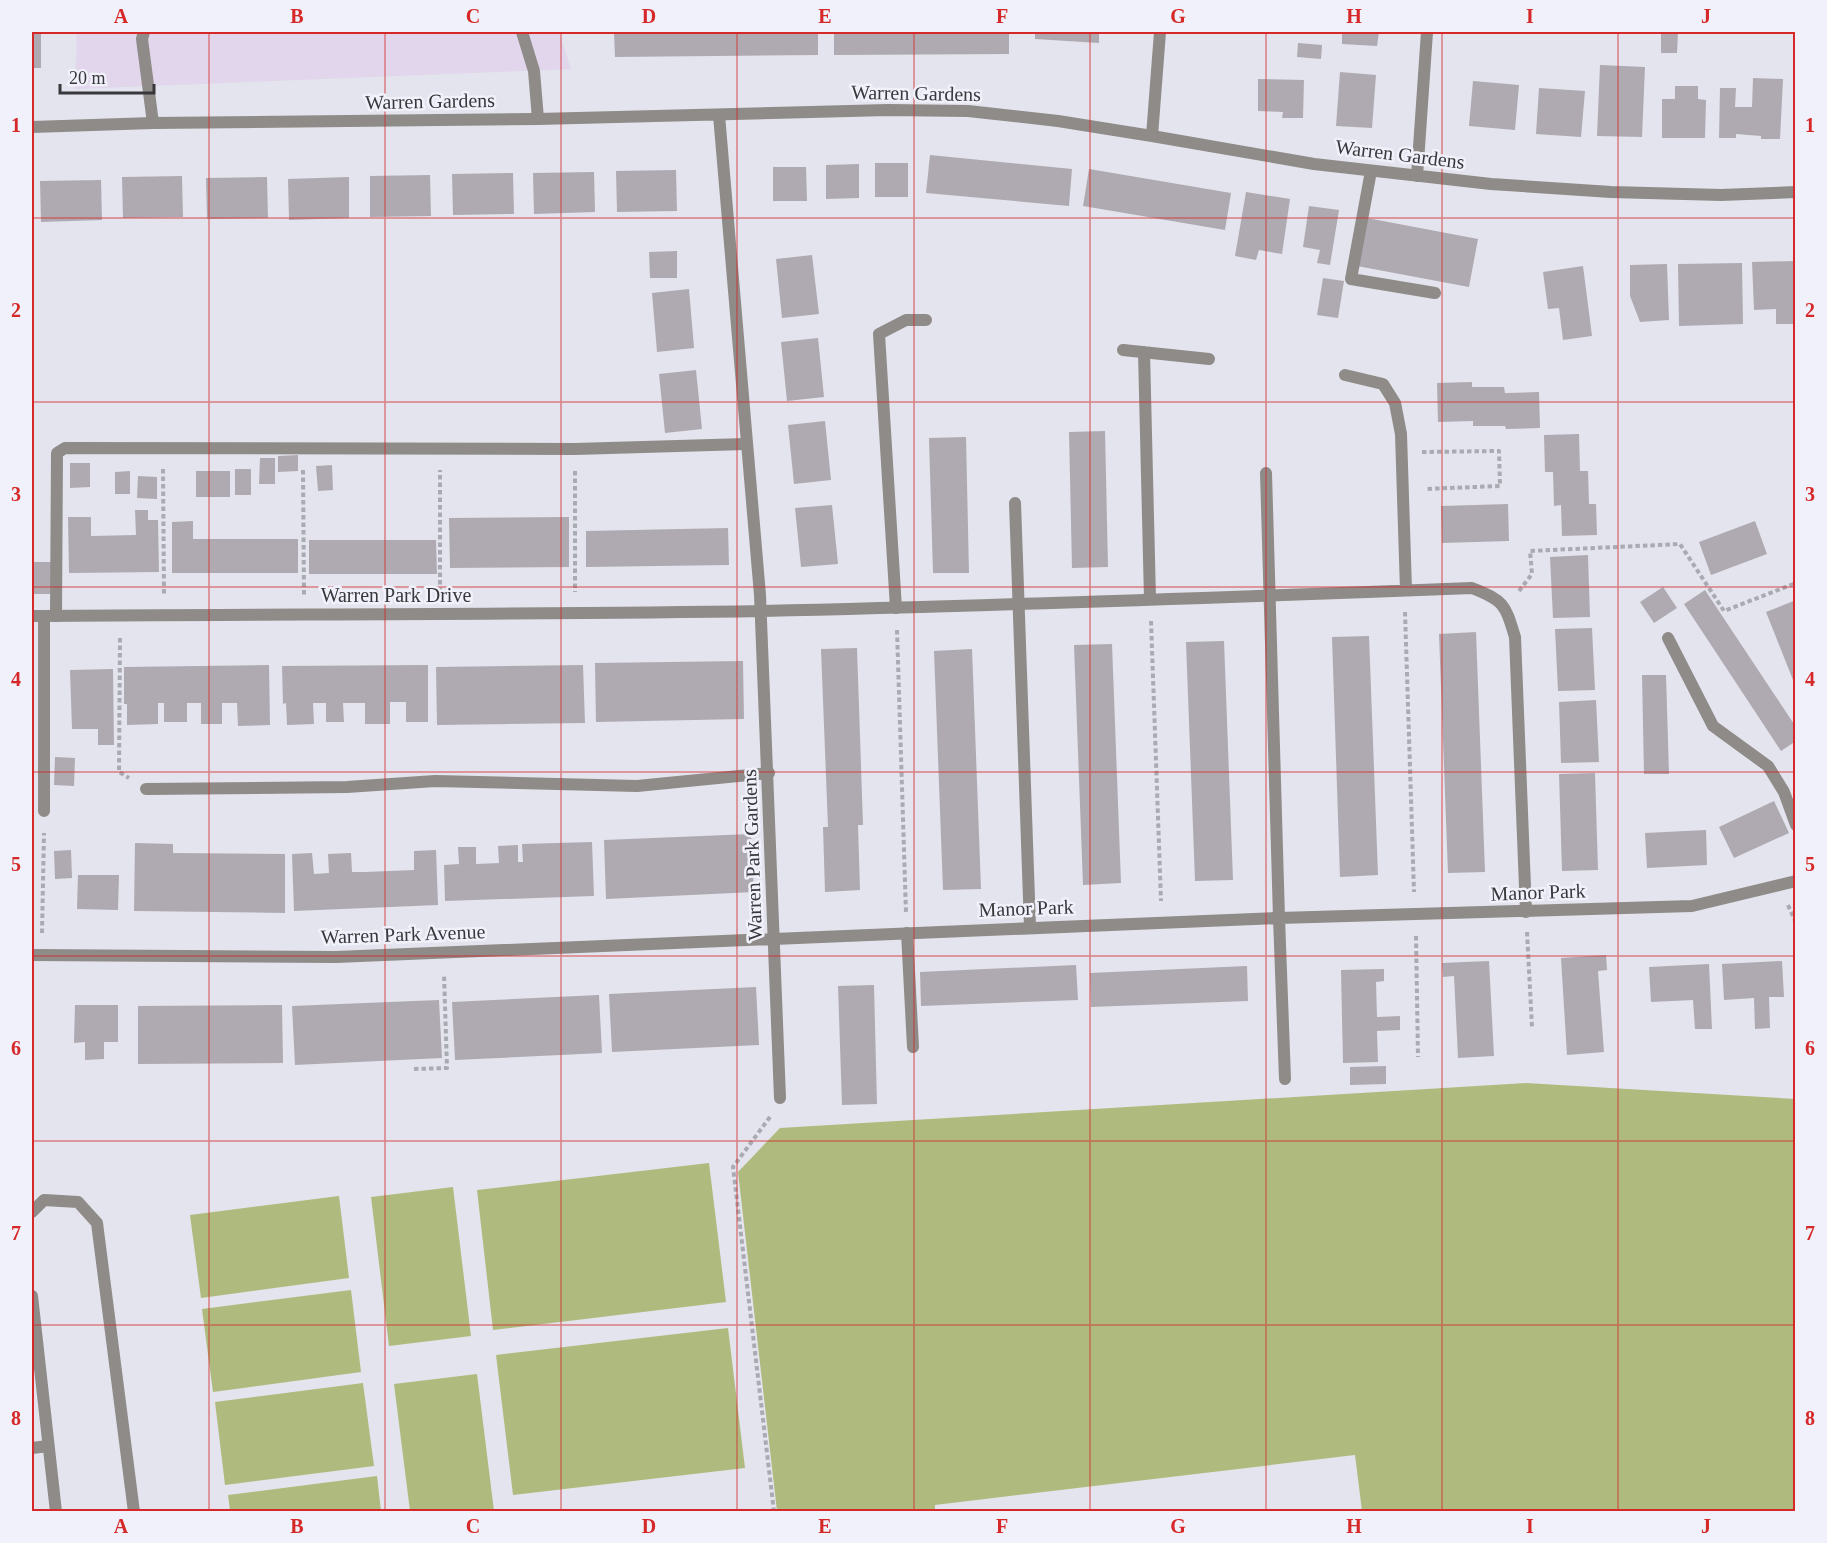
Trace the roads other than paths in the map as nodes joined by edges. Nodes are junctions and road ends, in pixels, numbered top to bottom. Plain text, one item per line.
1 (144, 32) edge
2 (522, 32) edge
3 (1160, 32) edge
4 (1427, 32) edge
5 (719, 115) junction
6 (538, 119) junction
7 (153, 123) junction
8 (32, 127) edge
9 (1152, 136) junction
10 (1371, 171) junction
11 (1417, 176) junction
12 (1796, 192) edge
13 (1435, 293) dead end
14 (926, 320) dead end
15 (1123, 350) dead end
16 (1144, 352) junction
17 (1209, 359) dead end
18 (1345, 375) dead end
19 (746, 444) junction
20 (1266, 473) dead end
21 (1015, 503) dead end
22 (1406, 590) junction
23 (1269, 594) junction
24 (1150, 599) junction
25 (1019, 604) junction
26 (896, 608) junction
27 (761, 611) junction
28 (32, 616) edge
29 (50, 616) junction
30 (1668, 638) dead end
31 (769, 773) junction
32 (146, 789) road end
33 (44, 811) road end
34 (1796, 825) edge
35 (1796, 881) edge
36 (1526, 912) junction
37 (1279, 918) junction
38 (1030, 927) junction
39 (907, 933) junction
40 (775, 940) junction
41 (37, 955) edge
42 (912, 1047) dead end
43 (1285, 1079) dead end
44 (780, 1098) road end
45 (32, 1212) edge
46 (32, 1296) edge
47 (48, 1446) junction
48 (32, 1448) edge
49 (56, 1512) edge
50 (134, 1512) edge

1 - 7 street
2 - 6 street
3 - 9 street
4 - 11 street
5 - 6 street, Warren Gardens
5 - 9 street, Warren Gardens
5 - 19 street, Warren Park Gardens
6 - 7 street, Warren Gardens
7 - 8 street, Warren Gardens
9 - 10 street, Warren Gardens
10 - 11 street, Warren Gardens
10 - 13 street
11 - 12 street, Warren Gardens
14 - 26 street
15 - 16 street
16 - 17 street
16 - 24 street
18 - 22 street
19 - 27 street, Warren Park Gardens
19 - 29 street
20 - 23 street
21 - 25 street
22 - 23 street, Warren Park Drive
22 - 36 street, Warren Park Drive
23 - 24 street, Warren Park Drive
23 - 37 street
24 - 25 street, Warren Park Drive
25 - 26 street, Warren Park Drive
25 - 38 street
26 - 27 street, Warren Park Drive
27 - 29 street, Warren Park Drive
27 - 31 street, Warren Park Gardens
28 - 29 street, Warren Park Drive
29 - 33 street
30 - 34 street
31 - 32 street
31 - 40 street, Warren Park Gardens
35 - 36 street, Manor Park
36 - 37 street, Manor Park
37 - 38 street, Manor Park
37 - 43 street
38 - 39 street, Manor Park
39 - 40 street, Manor Park
39 - 42 street
40 - 41 street, Warren Park Avenue
40 - 44 street, Warren Park Gardens
45 - 50 street
46 - 47 street
47 - 48 street
47 - 49 street

